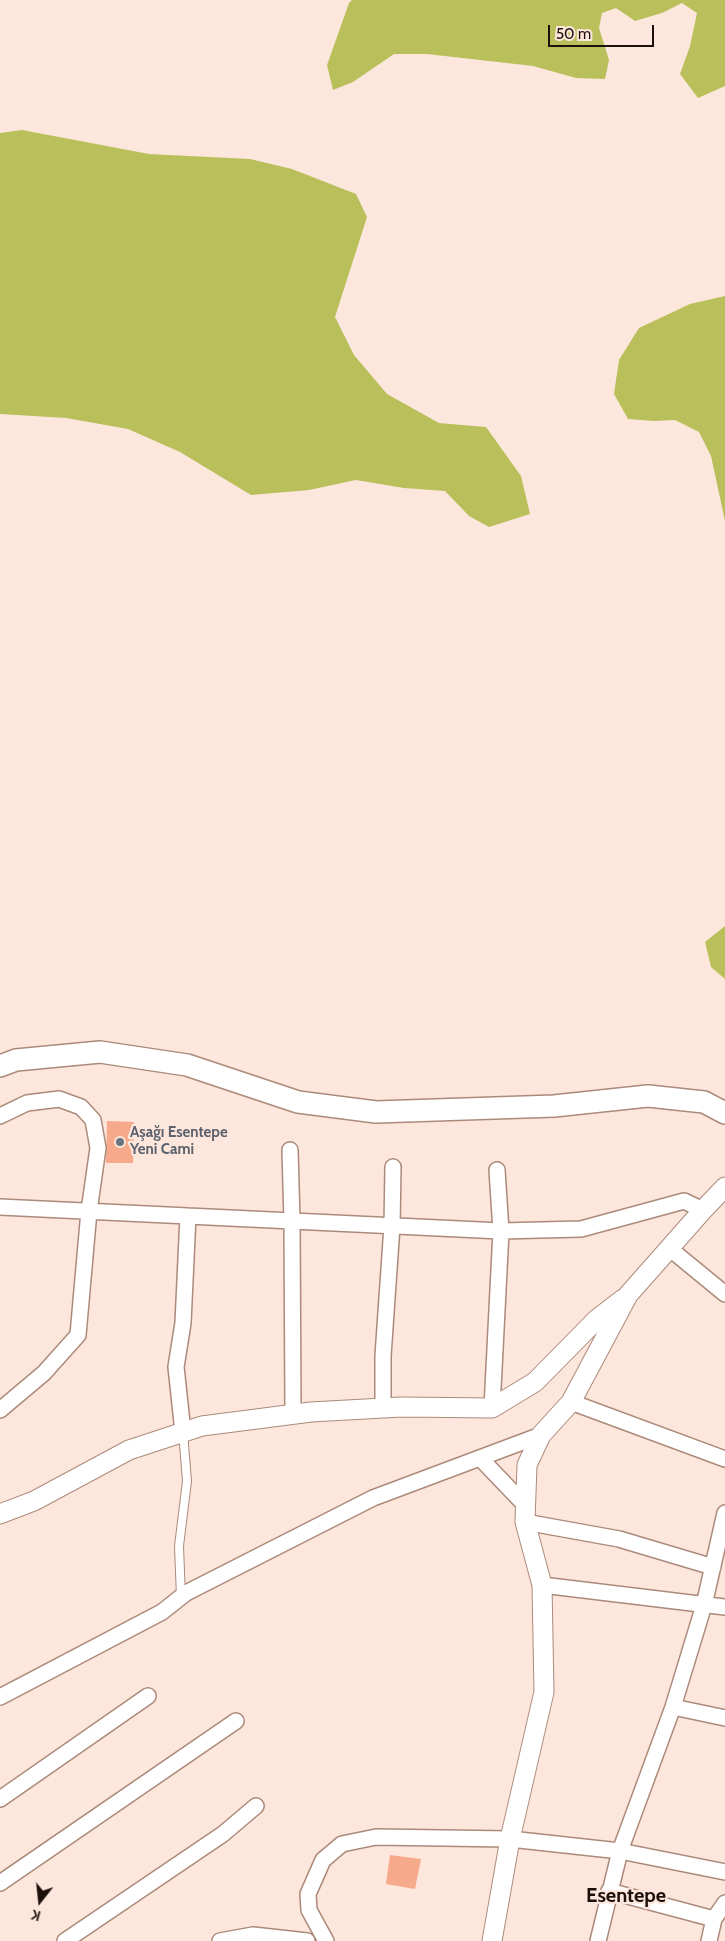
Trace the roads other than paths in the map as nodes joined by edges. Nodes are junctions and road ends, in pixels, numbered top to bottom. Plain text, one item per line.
1 (0, 1066) edge
2 (725, 1113) edge
3 (0, 1116) edge
4 (290, 1150) dead end
5 (393, 1167) dead end
6 (497, 1170) dead end
7 (725, 1187) edge
8 (0, 1207) edge
9 (703, 1210) junction
10 (90, 1211) junction
11 (188, 1216) junction
12 (292, 1221) junction
13 (392, 1226) junction
14 (501, 1231) junction
15 (669, 1248) junction
16 (725, 1294) edge
17 (628, 1295) junction
18 (571, 1402) junction
19 (383, 1408) junction
20 (492, 1408) junction
21 (0, 1410) edge
22 (292, 1414) junction
23 (183, 1432) junction
24 (541, 1435) junction
25 (480, 1458) junction
26 (725, 1459) edge
27 (725, 1513) edge
28 (0, 1514) edge
29 (525, 1514) junction
30 (713, 1567) junction
31 (542, 1585) junction
32 (181, 1597) junction
33 (704, 1605) junction
34 (725, 1607) edge
35 (148, 1696) dead end
36 (0, 1697) edge
37 (673, 1707) junction
38 (725, 1718) edge
39 (236, 1721) dead end
40 (0, 1799) edge
41 (256, 1806) dead end
42 (510, 1839) junction
43 (620, 1851) junction
44 (725, 1872) edge
45 (0, 1883) edge
46 (609, 1891) junction
47 (725, 1903) edge
48 (714, 1920) junction
49 (65, 1941) edge
50 (220, 1941) edge
51 (307, 1941) edge
52 (326, 1941) edge
53 (492, 1941) edge
54 (598, 1941) edge
55 (709, 1941) edge

1 - 2 main road
3 - 10 street
4 - 12 street
5 - 13 street
6 - 14 street
7 - 9 street
8 - 10 street
9 - 14 street
9 - 15 street
10 - 11 street
10 - 21 street
11 - 12 street
11 - 23 street
12 - 13 street
12 - 22 street
13 - 14 street
13 - 19 street
14 - 20 street
15 - 16 street
15 - 17 street
17 - 18 street
17 - 20 street
18 - 24 street
18 - 26 street
19 - 20 street
19 - 22 street
22 - 23 street
23 - 28 street
23 - 32 lane
24 - 25 street
24 - 29 street
25 - 29 street
25 - 32 street
27 - 30 street
29 - 30 street
29 - 31 street
30 - 33 street
31 - 33 street
31 - 42 street
32 - 36 street
33 - 34 street
33 - 37 street
35 - 40 street
37 - 38 street
37 - 43 street
39 - 45 street
41 - 49 street
42 - 43 street
42 - 52 street
42 - 53 street
43 - 44 street
43 - 46 street
46 - 48 street
46 - 54 street
47 - 48 street
48 - 55 street
50 - 51 street

